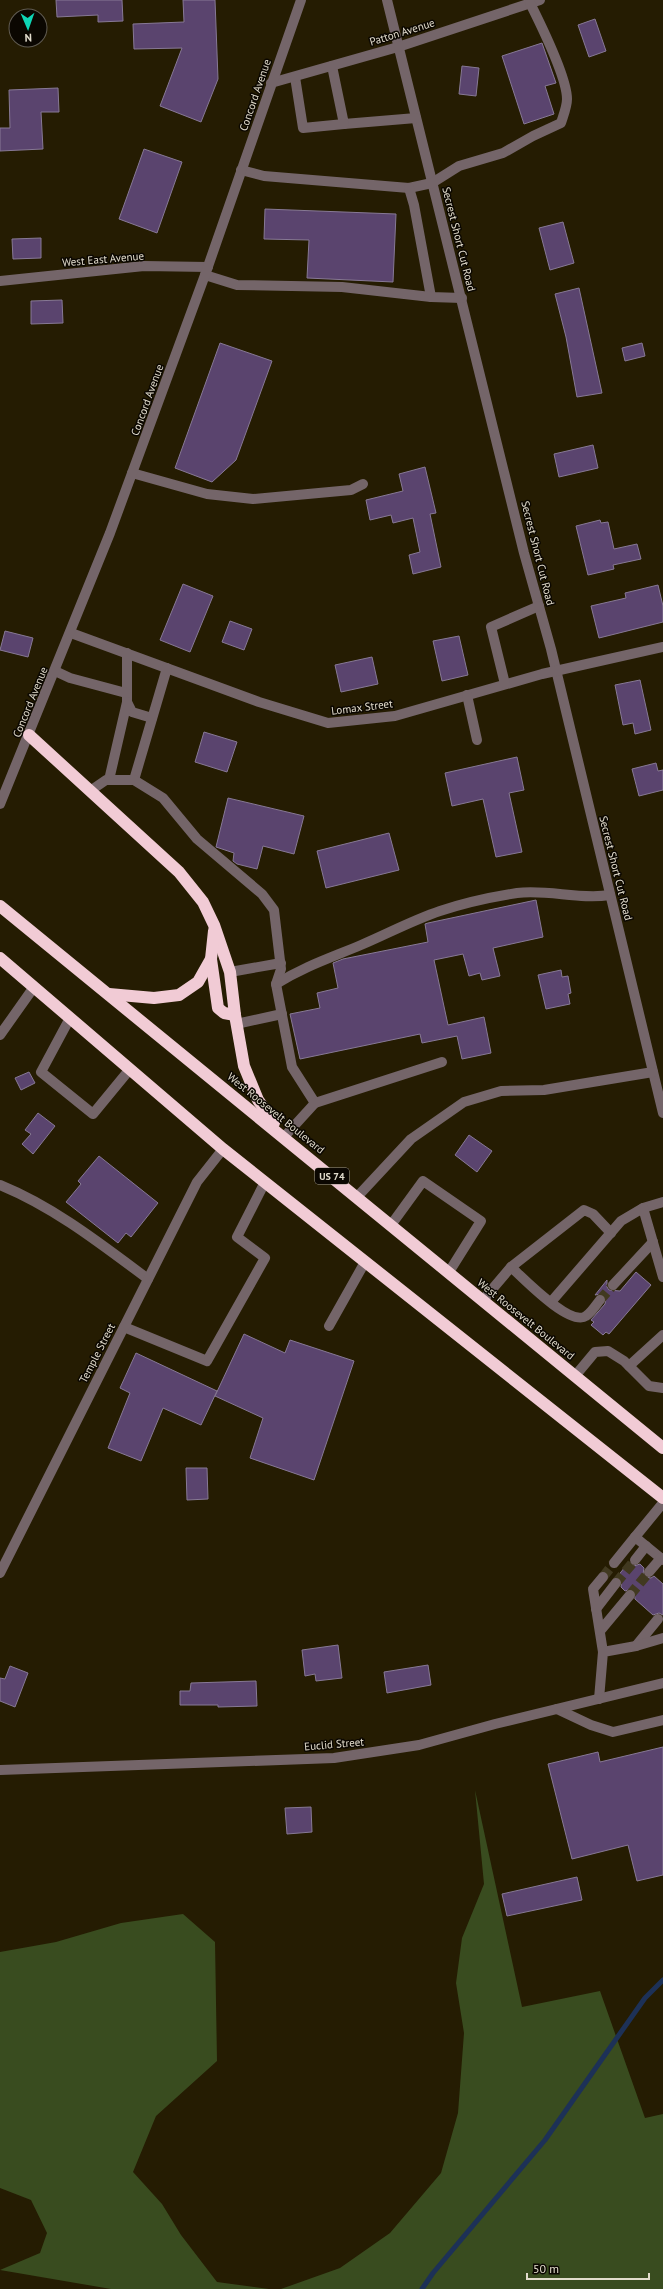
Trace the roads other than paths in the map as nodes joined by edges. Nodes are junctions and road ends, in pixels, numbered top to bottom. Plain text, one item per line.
1 (301, 0) edge
2 (387, 0) edge
3 (540, 0) edge
4 (530, 3) junction
5 (398, 46) junction
6 (332, 66) junction
7 (295, 77) junction
8 (271, 83) junction
9 (416, 118) junction
10 (344, 124) junction
11 (241, 170) junction
12 (432, 183) junction
13 (409, 188) junction
14 (206, 271) junction
15 (0, 281) edge
16 (431, 297) junction
17 (462, 298) junction
18 (132, 473) junction
19 (363, 484) dead end
20 (539, 606) junction
21 (71, 633) junction
22 (663, 647) edge
23 (127, 653) junction
24 (167, 668) junction
25 (556, 670) junction
26 (55, 671) junction
27 (506, 684) junction
28 (466, 696) junction
29 (127, 698) junction
30 (152, 718) junction
31 (29, 735) junction
32 (477, 740) dead end
33 (108, 780) junction
34 (134, 780) junction
35 (90, 791) junction
36 (0, 804) edge
37 (610, 894) junction
38 (0, 906) edge
39 (214, 925) junction
40 (0, 958) edge
41 (211, 959) junction
42 (281, 963) junction
43 (230, 972) junction
44 (276, 984) junction
45 (34, 987) junction
46 (109, 994) junction
47 (282, 1014) junction
48 (70, 1018) junction
49 (236, 1019) junction
50 (0, 1035) edge
51 (442, 1062) dead end
52 (130, 1069) junction
53 (653, 1072) junction
54 (315, 1103) junction
55 (663, 1113) edge
56 (283, 1136) junction
57 (223, 1149) junction
58 (264, 1182) junction
59 (0, 1185) edge
60 (357, 1197) junction
61 (663, 1202) edge
62 (643, 1208) junction
63 (391, 1225) junction
64 (611, 1233) junction
65 (653, 1242) junction
66 (365, 1262) junction
67 (511, 1267) junction
68 (449, 1272) junction
69 (663, 1277) edge
70 (148, 1279) junction
71 (613, 1285) tunnel mouth
72 (483, 1300) junction
73 (600, 1300) tunnel mouth
74 (551, 1302) junction
75 (329, 1326) dead end
76 (124, 1327) junction
77 (663, 1335) edge
78 (629, 1366) junction
79 (575, 1376) junction
80 (663, 1388) edge
81 (663, 1448) edge
82 (663, 1498) edge
83 (663, 1504) edge
84 (635, 1537) junction
85 (646, 1546) junction
86 (662, 1559) edge
87 (635, 1560) tunnel mouth
88 (614, 1563) tunnel mouth
89 (649, 1572) tunnel mouth
90 (0, 1573) edge
91 (603, 1578) tunnel mouth
92 (616, 1583) tunnel mouth
93 (630, 1595) tunnel mouth
94 (596, 1609) junction
95 (658, 1619) dead end
96 (600, 1631) junction
97 (663, 1638) edge
98 (636, 1646) junction
99 (603, 1652) junction
100 (663, 1683) edge
101 (599, 1698) junction
102 (557, 1709) junction
103 (663, 1720) edge
104 (0, 1770) edge

1 - 8 street, Concord Avenue
2 - 5 street, Secrest Short Cut Road
3 - 4 street, Patton Avenue
4 - 5 street, Patton Avenue
4 - 12 street
5 - 6 street, Patton Avenue
5 - 9 street, Secrest Short Cut Road
6 - 7 street, Patton Avenue
6 - 10 street
7 - 8 street, Patton Avenue
7 - 10 street
8 - 11 street, Concord Avenue
9 - 10 street
9 - 12 street, Secrest Short Cut Road
11 - 13 street
11 - 14 street, Concord Avenue
12 - 13 street
12 - 17 street, Secrest Short Cut Road
13 - 16 street
14 - 15 street, West East Avenue
14 - 16 street, West East Avenue
14 - 18 street, Concord Avenue
16 - 17 street, West East Avenue
17 - 20 street, Secrest Short Cut Road
18 - 19 street
18 - 21 street, Concord Avenue
20 - 25 street, Secrest Short Cut Road
20 - 27 street
21 - 23 street, Lomax Street
21 - 26 street, Concord Avenue
22 - 25 street, Lomax Street
23 - 24 street, Lomax Street
23 - 29 street
24 - 28 street, Lomax Street
24 - 30 street
25 - 27 street, Lomax Street
25 - 37 street, Secrest Short Cut Road
26 - 29 street
26 - 31 street, Concord Avenue
27 - 28 street, Lomax Street
28 - 32 street
29 - 30 street
29 - 33 street
30 - 34 street
31 - 35 highway
31 - 36 street, Concord Avenue
33 - 34 street
33 - 35 street
34 - 42 street
35 - 39 highway
37 - 44 street
37 - 53 street, Secrest Short Cut Road
38 - 46 highway, West Roosevelt Boulevard / US 74
39 - 41 highway
39 - 43 highway
40 - 45 highway
41 - 46 highway
41 - 49 highway
42 - 43 street
42 - 44 street
43 - 49 highway
44 - 47 street
45 - 48 highway
45 - 50 street
46 - 56 highway, West Roosevelt Boulevard / US 74
47 - 49 street
47 - 54 street
48 - 52 highway
48 - 52 street
49 - 56 highway
51 - 54 street
52 - 57 highway
53 - 55 street, Secrest Short Cut Road
53 - 60 street
54 - 56 street
56 - 60 highway, West Roosevelt Boulevard / US 74
57 - 58 highway
57 - 70 street, Temple Street
58 - 66 highway
58 - 76 street
59 - 70 street
60 - 63 highway, West Roosevelt Boulevard / US 74
61 - 62 street
62 - 64 street
62 - 65 street
63 - 68 highway, West Roosevelt Boulevard / US 74
63 - 68 street
64 - 67 street
64 - 74 street
65 - 69 street
65 - 71 street
66 - 75 street
66 - 82 highway
67 - 72 street
67 - 74 street
68 - 72 highway, West Roosevelt Boulevard / US 74
70 - 76 street, Temple Street
72 - 79 highway, West Roosevelt Boulevard / US 74
73 - 74 street
76 - 90 street, Temple Street
77 - 78 street
78 - 79 street
78 - 80 street
79 - 81 highway, West Roosevelt Boulevard / US 74
83 - 84 street
84 - 85 street
84 - 88 street
85 - 86 street
85 - 87 street
86 - 89 street
91 - 94 street
92 - 94 street
93 - 96 street
94 - 96 street
95 - 98 street
96 - 99 street
97 - 98 street
98 - 99 street
99 - 101 street
100 - 101 street, Euclid Street
101 - 102 street, Euclid Street
102 - 103 street
102 - 104 street, Euclid Street

